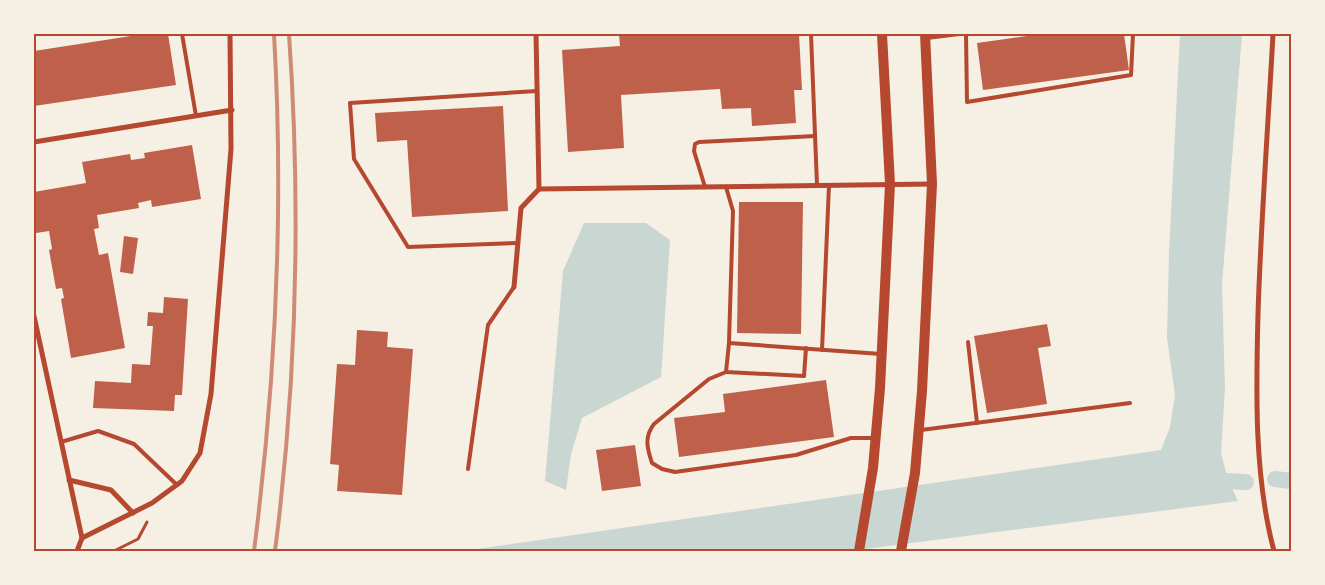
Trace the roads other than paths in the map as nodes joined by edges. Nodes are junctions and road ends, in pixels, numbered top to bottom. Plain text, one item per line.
1 (182, 34) edge
2 (230, 34) edge
3 (536, 34) edge
4 (811, 34) edge
5 (882, 34) edge
6 (959, 34) edge
7 (966, 34) edge
8 (1133, 34) edge
9 (1273, 34) edge
10 (925, 36) edge
11 (538, 91) junction
12 (232, 110) junction
13 (196, 116) junction
14 (815, 136) junction
15 (34, 142) edge
16 (890, 184) junction
17 (932, 184) junction
18 (817, 185) junction
19 (829, 185) junction
20 (726, 186) junction
21 (705, 187) junction
22 (539, 189) junction
23 (518, 243) junction
24 (514, 287) joint
25 (34, 316) edge
26 (968, 342) dead end
27 (729, 343) junction
28 (806, 348) junction
29 (822, 350) junction
30 (881, 354) junction
31 (726, 372) junction
32 (1130, 403) dead end
33 (978, 423) junction
34 (918, 430) junction
35 (876, 438) junction
36 (61, 442) junction
37 (468, 469) dead end
38 (69, 480) junction
39 (177, 485) junction
40 (133, 512) junction
41 (82, 538) junction
42 (77, 551) edge
43 (859, 551) edge
44 (902, 551) edge
45 (1274, 551) edge

1 - 13 lane
2 - 12 street
3 - 11 street
4 - 14 lane
5 - 16 main road
6 - 10 lane
7 - 8 lane
9 - 45 street
10 - 17 main road
11 - 22 street
11 - 23 lane
12 - 13 street
12 - 39 street
13 - 15 street
14 - 18 lane
14 - 21 lane
16 - 17 street
16 - 19 street
16 - 30 main road
17 - 34 main road
18 - 19 street
18 - 20 street
19 - 29 lane
20 - 21 street
20 - 27 lane
21 - 22 street
22 - 23 street
23 - 24 street
24 - 37 lane
25 - 36 street
26 - 33 lane
27 - 28 lane
27 - 31 lane
28 - 29 lane
28 - 31 lane
29 - 30 lane
30 - 35 main road
31 - 35 lane
32 - 33 lane
33 - 34 lane
34 - 44 main road
35 - 43 main road
36 - 38 street
36 - 39 lane
38 - 40 street
38 - 41 street
39 - 40 street
40 - 41 street
41 - 42 street

